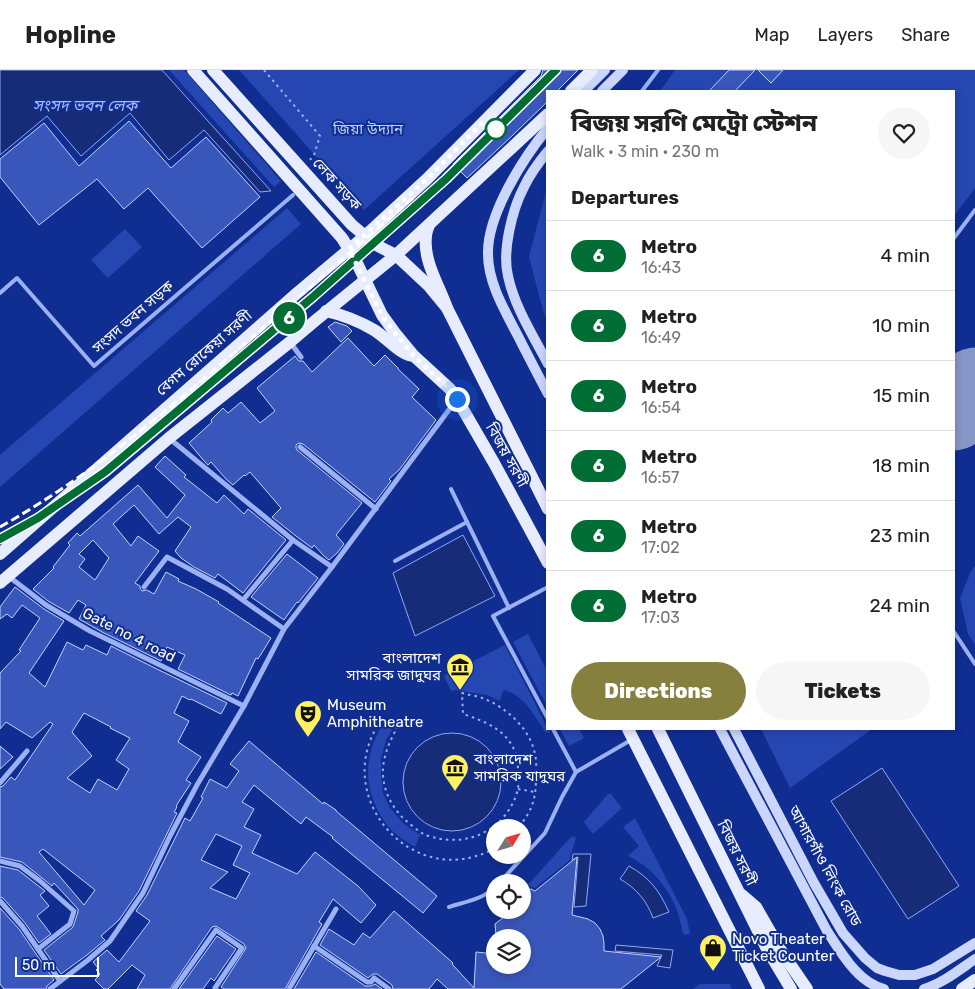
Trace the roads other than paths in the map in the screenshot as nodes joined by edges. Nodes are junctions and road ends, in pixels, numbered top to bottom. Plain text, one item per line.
1 (193, 70) edge
2 (213, 70) edge
3 (535, 70) edge
4 (592, 70) edge
5 (605, 70) edge
6 (623, 70) edge
7 (658, 70) edge
8 (571, 90) edge
9 (585, 90) edge
10 (603, 90) edge
11 (643, 90) edge
12 (546, 116) edge
13 (546, 130) edge
14 (546, 154) edge
15 (293, 195) dead end
16 (975, 210) edge
17 (429, 225) junction
18 (491, 233) junction
19 (365, 236) junction
20 (955, 237) edge
21 (508, 240) junction
22 (349, 249) junction
23 (396, 255) junction
24 (364, 280) junction
25 (0, 293) edge
26 (447, 308) junction
27 (326, 311) junction
28 (290, 342) junction
29 (414, 356) junction
30 (301, 357) dead end
31 (546, 360) edge
32 (546, 390) edge
33 (457, 399) junction
34 (169, 438) junction
35 (300, 447) dead end
36 (451, 489) dead end
37 (546, 505) edge
38 (376, 509) junction
39 (467, 522) junction
40 (293, 540) junction
41 (0, 554) edge
42 (546, 559) edge
43 (395, 561) dead end
44 (332, 567) junction
45 (4, 579) edge
46 (144, 587) dead end
47 (546, 588) edge
48 (243, 600) junction
49 (509, 608) junction
50 (284, 629) junction
51 (955, 634) edge
52 (975, 664) edge
53 (244, 706) junction
54 (546, 715) edge
55 (554, 730) edge
56 (658, 730) edge
57 (721, 730) edge
58 (735, 730) edge
59 (630, 734) edge
60 (27, 751) dead end
61 (576, 772) junction
62 (0, 783) edge
63 (0, 861) edge
64 (507, 874) edge
65 (740, 893) junction
66 (486, 894) edge
67 (0, 901) edge
68 (449, 907) dead end
69 (336, 909) dead end
70 (975, 943) edge
71 (314, 946) junction
72 (38, 949) junction
73 (975, 959) edge
74 (975, 980) edge
75 (60, 981) junction
76 (50, 989) edge
77 (174, 989) edge
78 (216, 989) edge
79 (289, 989) edge
80 (390, 989) edge
81 (759, 989) edge
82 (791, 989) edge
83 (807, 989) edge
84 (884, 989) edge
85 (924, 989) edge
86 (962, 989) edge

1 - 22 main road
2 - 19 main road, লেক সড়ক
3 - 19 main road, বেগম রোকেয়া সরণী
4 - 8 main road
5 - 9 main road
6 - 10 main road
7 - 11 lane
12 - 17 main road
13 - 18 main road
14 - 21 main road
15 - 25 lane, সংসদ ভবন সড়ক
16 - 20 lane
17 - 23 main road
17 - 26 main road, বিজয় সরণী
18 - 21 main road
18 - 32 main road
19 - 22 main road, বেগম রোকেয়া সরণী
19 - 23 main road, লেক সড়ক
21 - 31 main road
22 - 24 main road
22 - 41 main road, বেগম রোকেয়া সরণী
23 - 24 main road
23 - 26 main road, লেক সড়ক
24 - 27 main road
24 - 29 main road
26 - 37 main road, বিজয় সরণী
27 - 28 main road
27 - 29 main road, বিজয় সরণী
28 - 30 street
28 - 34 main road
29 - 33 main road, বিজয় সরণী
33 - 38 street
33 - 42 main road, বিজয় সরণী
34 - 40 street
34 - 45 main road
35 - 38 street
36 - 39 lane
38 - 44 street
39 - 43 lane
39 - 49 lane
40 - 44 street
40 - 48 street
44 - 50 street
45 - 53 street, Gate no 4 road
46 - 48 street
47 - 49 lane
48 - 50 street
49 - 54 lane
50 - 53 street
51 - 52 lane
53 - 75 street
55 - 61 lane
56 - 65 main road, বিজয় সরণী
57 - 84 main road, আগারগাঁও লিংক রোড
58 - 70 main road, আগারগাঁও লিংক রোড
59 - 61 lane
59 - 81 main road
60 - 62 street
61 - 64 lane
63 - 72 street
65 - 82 main road, বিজয় সরণী
65 - 83 main road
66 - 68 lane
67 - 72 street
69 - 71 street
71 - 79 street
71 - 80 street
72 - 75 street
73 - 85 main road
74 - 86 main road
75 - 76 street
77 - 78 street

